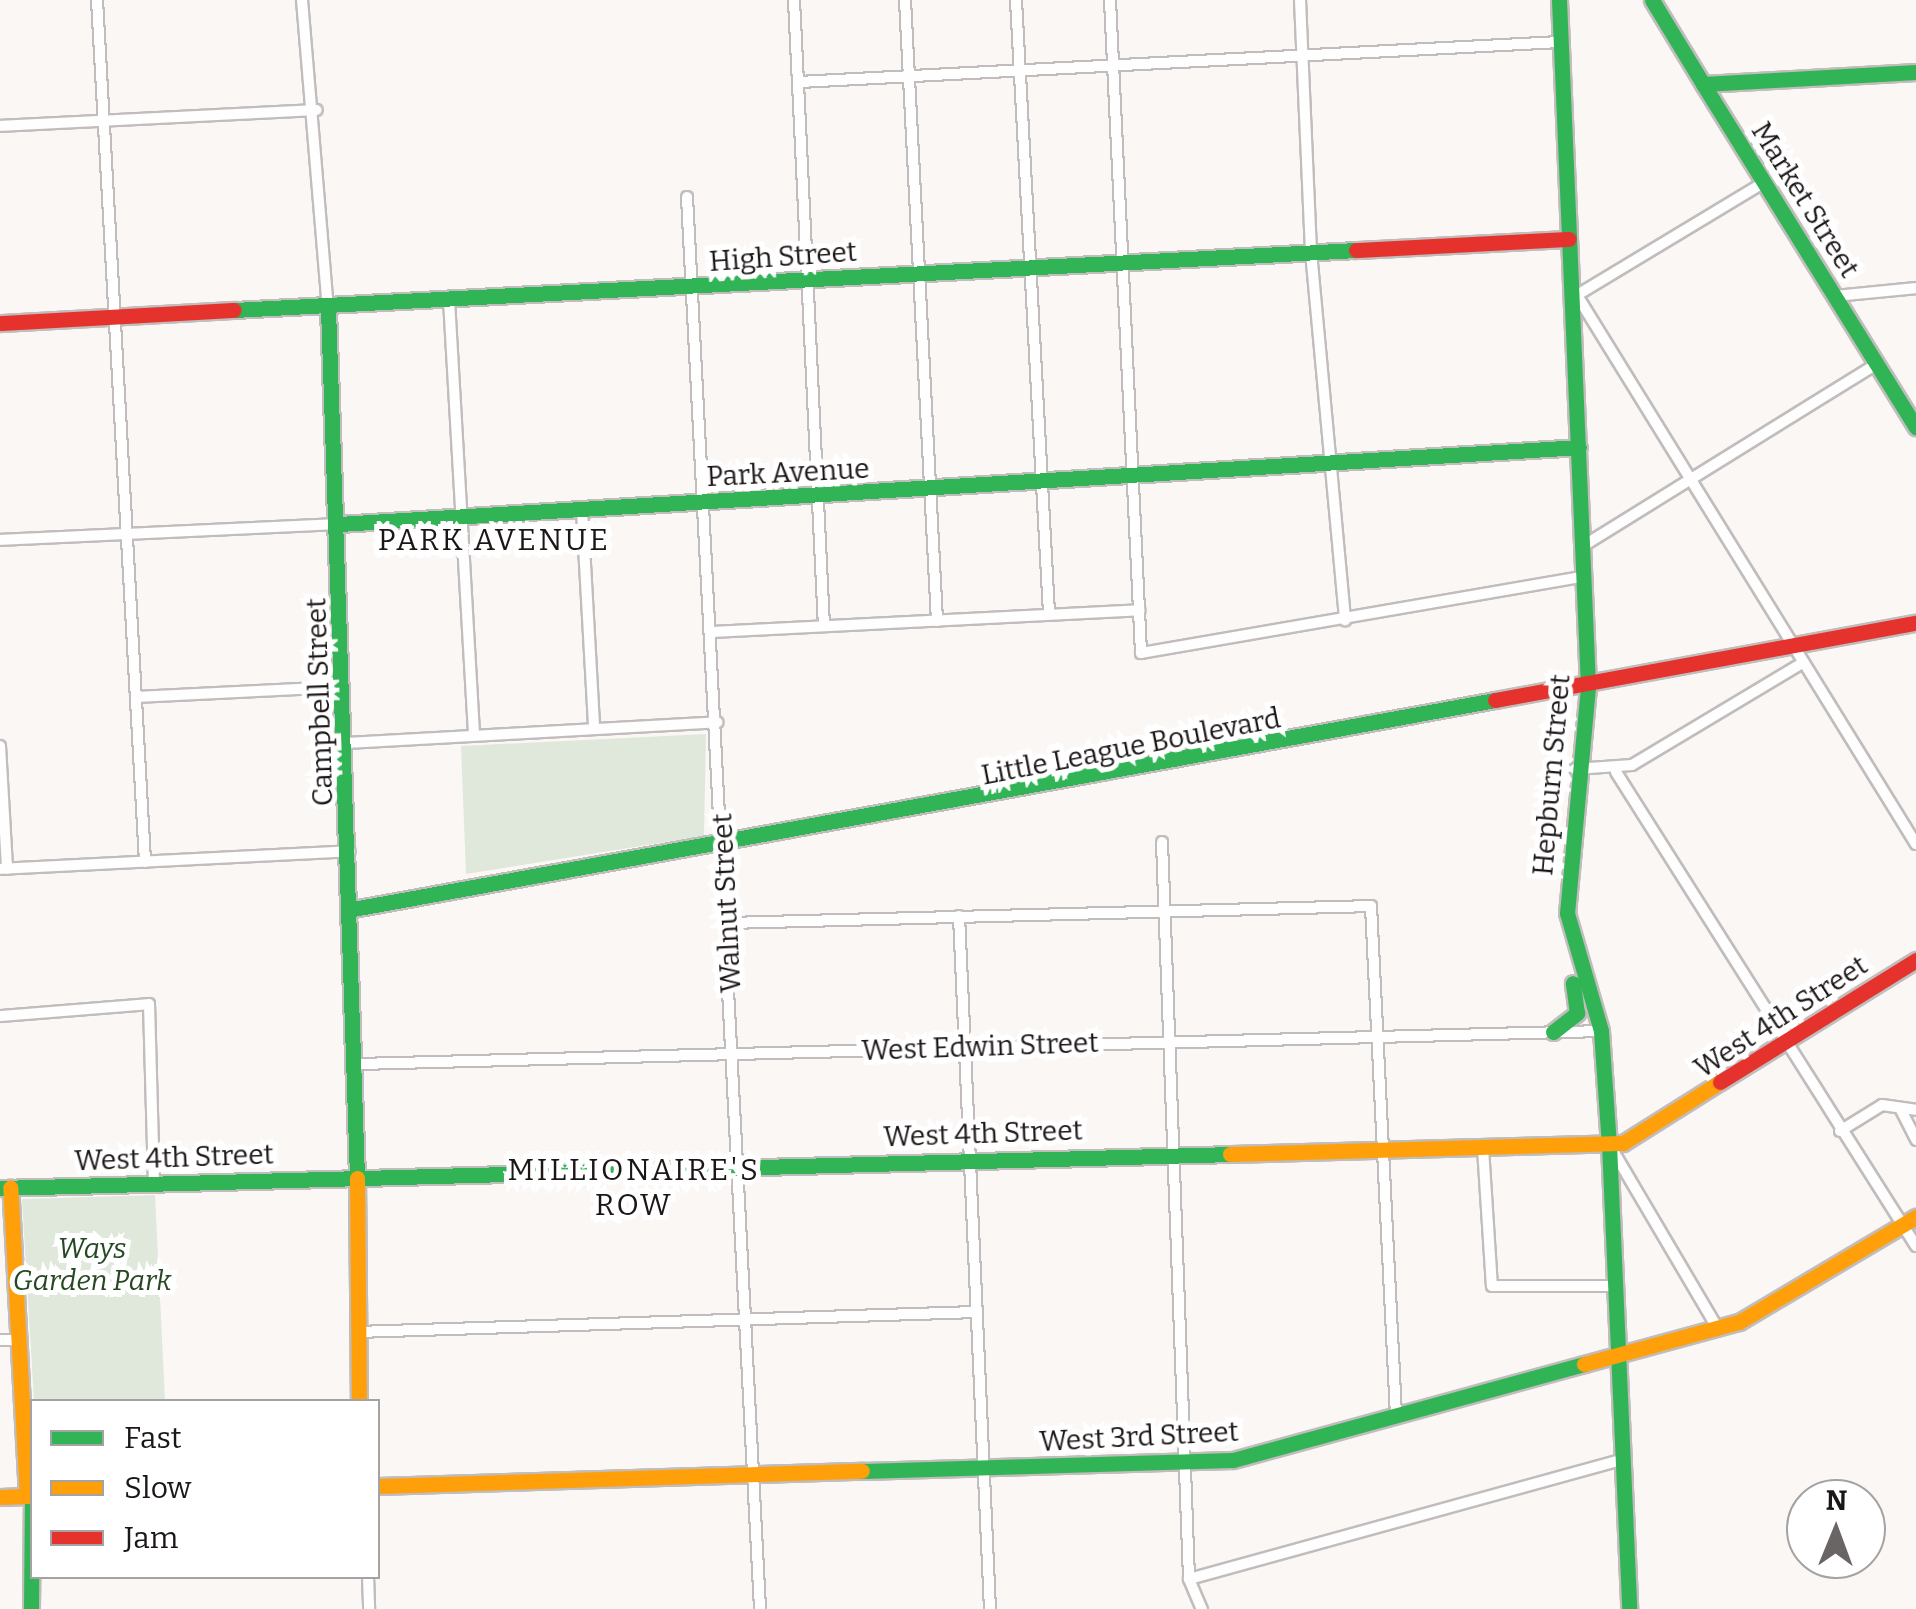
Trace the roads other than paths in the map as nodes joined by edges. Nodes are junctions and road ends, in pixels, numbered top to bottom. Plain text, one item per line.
1 (96, 0) edge
2 (302, 0) edge
3 (794, 0) edge
4 (906, 0) edge
5 (1016, 0) edge
6 (1110, 0) edge
7 (1300, 0) edge
8 (1559, 0) edge
9 (1652, 0) edge
10 (1560, 42) junction
11 (1302, 56) junction
12 (1113, 67) junction
13 (1020, 70) junction
14 (1916, 72) edge
15 (908, 76) junction
16 (798, 82) junction
17 (1703, 84) junction
18 (317, 110) junction
19 (104, 121) junction
20 (0, 126) edge
21 (1765, 182) junction
22 (687, 197) dead end
23 (1569, 239) junction
24 (1311, 252) junction
25 (1122, 263) junction
26 (1030, 268) junction
27 (919, 273) junction
28 (809, 280) junction
29 (693, 287) junction
30 (1916, 288) edge
31 (1835, 296) junction
32 (1575, 297) junction
33 (450, 300) junction
34 (328, 308) junction
35 (114, 316) junction
36 (0, 323) edge
37 (1876, 364) junction
38 (1916, 427) edge
39 (1579, 447) junction
40 (1331, 465) junction
41 (1690, 479) junction
42 (1133, 480) junction
43 (1042, 485) junction
44 (930, 491) junction
45 (818, 497) junction
46 (706, 502) junction
47 (582, 510) junction
48 (463, 517) junction
49 (339, 524) junction
50 (124, 534) junction
51 (0, 540) edge
52 (1582, 546) junction
53 (1584, 577) junction
54 (1139, 610) junction
55 (1049, 614) junction
56 (1345, 620) junction
57 (937, 621) junction
58 (1916, 623) edge
59 (824, 626) junction
60 (712, 632) junction
61 (1795, 647) junction
62 (1804, 662) junction
63 (345, 686) junction
64 (1588, 688) junction
65 (136, 697) junction
66 (717, 722) junction
67 (594, 728) junction
68 (474, 735) junction
69 (347, 743) junction
70 (0, 746) edge
71 (1576, 768) junction
72 (1616, 772) junction
73 (1162, 842) dead end
74 (1916, 844) edge
75 (724, 847) junction
76 (351, 852) junction
77 (146, 862) junction
78 (3, 869) edge
79 (353, 909) junction
80 (1165, 910) junction
81 (958, 916) junction
82 (728, 923) junction
83 (1573, 954) junction
84 (1916, 960) edge
85 (0, 1016) edge
86 (1601, 1031) junction
87 (1553, 1032) junction
88 (1378, 1036) junction
89 (1170, 1042) junction
90 (1786, 1044) junction
91 (965, 1048) junction
92 (735, 1054) junction
93 (359, 1064) junction
94 (1900, 1108) junction
95 (1916, 1110) edge
96 (1840, 1130) junction
97 (1916, 1140) edge
98 (1609, 1144) junction
99 (1483, 1148) junction
100 (1383, 1149) junction
101 (1175, 1154) junction
102 (970, 1160) junction
103 (740, 1166) junction
104 (357, 1178) junction
105 (154, 1184) junction
106 (5, 1188) edge
107 (1909, 1222) edge
108 (1916, 1246) edge
109 (1614, 1286) junction
110 (977, 1312) junction
111 (746, 1320) junction
112 (1718, 1329) junction
113 (356, 1332) junction
114 (0, 1340) edge
115 (19, 1340) junction
116 (1618, 1356) junction
117 (359, 1399) edge
118 (1396, 1416) junction
119 (1622, 1460) junction
120 (1190, 1464) junction
121 (984, 1469) junction
122 (755, 1476) junction
123 (380, 1486) edge
124 (30, 1496) edge
125 (0, 1497) edge
126 (31, 1579) edge
127 (368, 1579) edge
128 (1189, 1579) junction
129 (31, 1609) edge
130 (369, 1609) edge
131 (760, 1609) edge
132 (990, 1609) edge
133 (1202, 1609) edge
134 (1629, 1609) edge

1 - 19 street
2 - 18 street, Campbell Street
3 - 16 street
4 - 15 street
5 - 13 street
6 - 12 street
7 - 11 street
8 - 10 main road, Hepburn Street
9 - 17 main road, Market Street
10 - 11 street
10 - 23 main road, Hepburn Street
11 - 12 street
11 - 24 street
12 - 13 street
12 - 25 street
13 - 15 street
13 - 26 street
14 - 17 main road
15 - 16 street
15 - 27 street
16 - 28 street
17 - 21 main road, Market Street
18 - 19 street
18 - 34 street, Campbell Street
19 - 20 street
19 - 35 street
21 - 31 main road, Market Street
21 - 32 street
22 - 29 street, Walnut Street
23 - 24 main road, High Street
23 - 32 main road, Hepburn Street
24 - 25 main road, High Street
24 - 40 street
25 - 26 main road, High Street
25 - 42 street
26 - 27 main road, High Street
26 - 43 street
27 - 28 main road, High Street
27 - 44 street
28 - 29 main road, High Street
28 - 45 street
29 - 33 main road, High Street
29 - 46 street, Walnut Street
30 - 31 street
31 - 37 main road, Market Street
32 - 39 main road, Hepburn Street
32 - 41 street
33 - 34 main road, High Street
33 - 48 street
34 - 35 main road, High Street
34 - 49 main road, Campbell Street
35 - 36 main road, High Street
35 - 50 street
37 - 38 main road, Market Street
37 - 41 street
39 - 40 main road, Park Avenue
39 - 52 main road, Hepburn Street
40 - 42 main road, Park Avenue
40 - 56 street
41 - 52 street
41 - 61 street
42 - 43 main road, Park Avenue
42 - 54 street
43 - 44 main road, Park Avenue
43 - 55 street
44 - 45 main road, Park Avenue
44 - 57 street
45 - 46 main road, Park Avenue
45 - 59 street
46 - 47 main road, Park Avenue
46 - 60 street, Walnut Street
47 - 48 main road, Park Avenue
47 - 67 street
48 - 49 main road, Park Avenue
48 - 68 street
49 - 50 street, Park Avenue
49 - 63 main road, Campbell Street
50 - 51 street, Park Avenue
50 - 65 street
52 - 53 main road, Hepburn Street
53 - 56 street
53 - 64 main road, Hepburn Street
54 - 55 street
54 - 56 street
55 - 57 street
57 - 59 street
58 - 61 main road, Little League Boulevard
59 - 60 street
60 - 66 street, Walnut Street
61 - 62 street
61 - 64 main road, Little League Boulevard
62 - 72 street
62 - 74 street
63 - 65 street
63 - 69 main road, Campbell Street
64 - 71 main road, Hepburn Street
64 - 75 main road, Little League Boulevard
65 - 77 street
66 - 67 street
66 - 75 street, Walnut Street
67 - 68 street
68 - 69 street
69 - 76 main road, Campbell Street
70 - 78 street
71 - 72 street
71 - 83 main road, Hepburn Street
72 - 90 street
73 - 80 street
75 - 79 main road, Little League Boulevard
75 - 82 street, Walnut Street
76 - 77 street
76 - 79 main road, Campbell Street
77 - 78 street
79 - 93 main road, Campbell Street
80 - 81 street
80 - 88 street
80 - 89 street
81 - 82 street
81 - 91 street
82 - 92 street, Walnut Street
83 - 86 main road, Hepburn Street
83 - 87 main road
84 - 90 main road, West 4th Street
85 - 105 street
86 - 87 street, West Edwin Street
86 - 98 main road, Hepburn Street
87 - 88 street, West Edwin Street
88 - 89 street, West Edwin Street
88 - 100 street
89 - 91 street, West Edwin Street
89 - 101 street
90 - 96 street
90 - 98 main road, West 4th Street
91 - 92 street, West Edwin Street
91 - 102 street
92 - 93 street, West Edwin Street
92 - 103 street, Walnut Street
93 - 104 main road, Campbell Street
94 - 95 street
94 - 96 street
94 - 97 street
96 - 107 street
98 - 99 main road, West 4th Street
98 - 109 main road, Hepburn Street
98 - 112 street
99 - 100 main road, West 4th Street
99 - 109 street
100 - 101 main road, West 4th Street
100 - 118 street
101 - 102 main road, West 4th Street
101 - 120 street
102 - 103 main road, West 4th Street
102 - 110 street
103 - 104 main road, West 4th Street
103 - 111 street, Walnut Street
104 - 105 main road, West 4th Street
104 - 113 main road, Campbell Street
105 - 106 main road, West 4th Street
106 - 115 main road
107 - 108 street
107 - 112 main road, West 3rd Street
109 - 116 main road, Hepburn Street
110 - 111 street
110 - 121 street
111 - 113 street
111 - 122 street, Walnut Street
112 - 116 main road, West 3rd Street
113 - 117 main road, Campbell Street
114 - 115 street
115 - 124 main road
116 - 118 main road, West 3rd Street
116 - 119 main road, Hepburn Street
118 - 120 main road, West 3rd Street
119 - 128 street
119 - 134 main road, Hepburn Street
120 - 121 main road, West 3rd Street
120 - 128 street
121 - 122 main road, West 3rd Street
121 - 132 street
122 - 123 main road, West 3rd Street
122 - 131 street, Walnut Street
124 - 125 main road
126 - 129 main road
127 - 130 street
128 - 133 street

